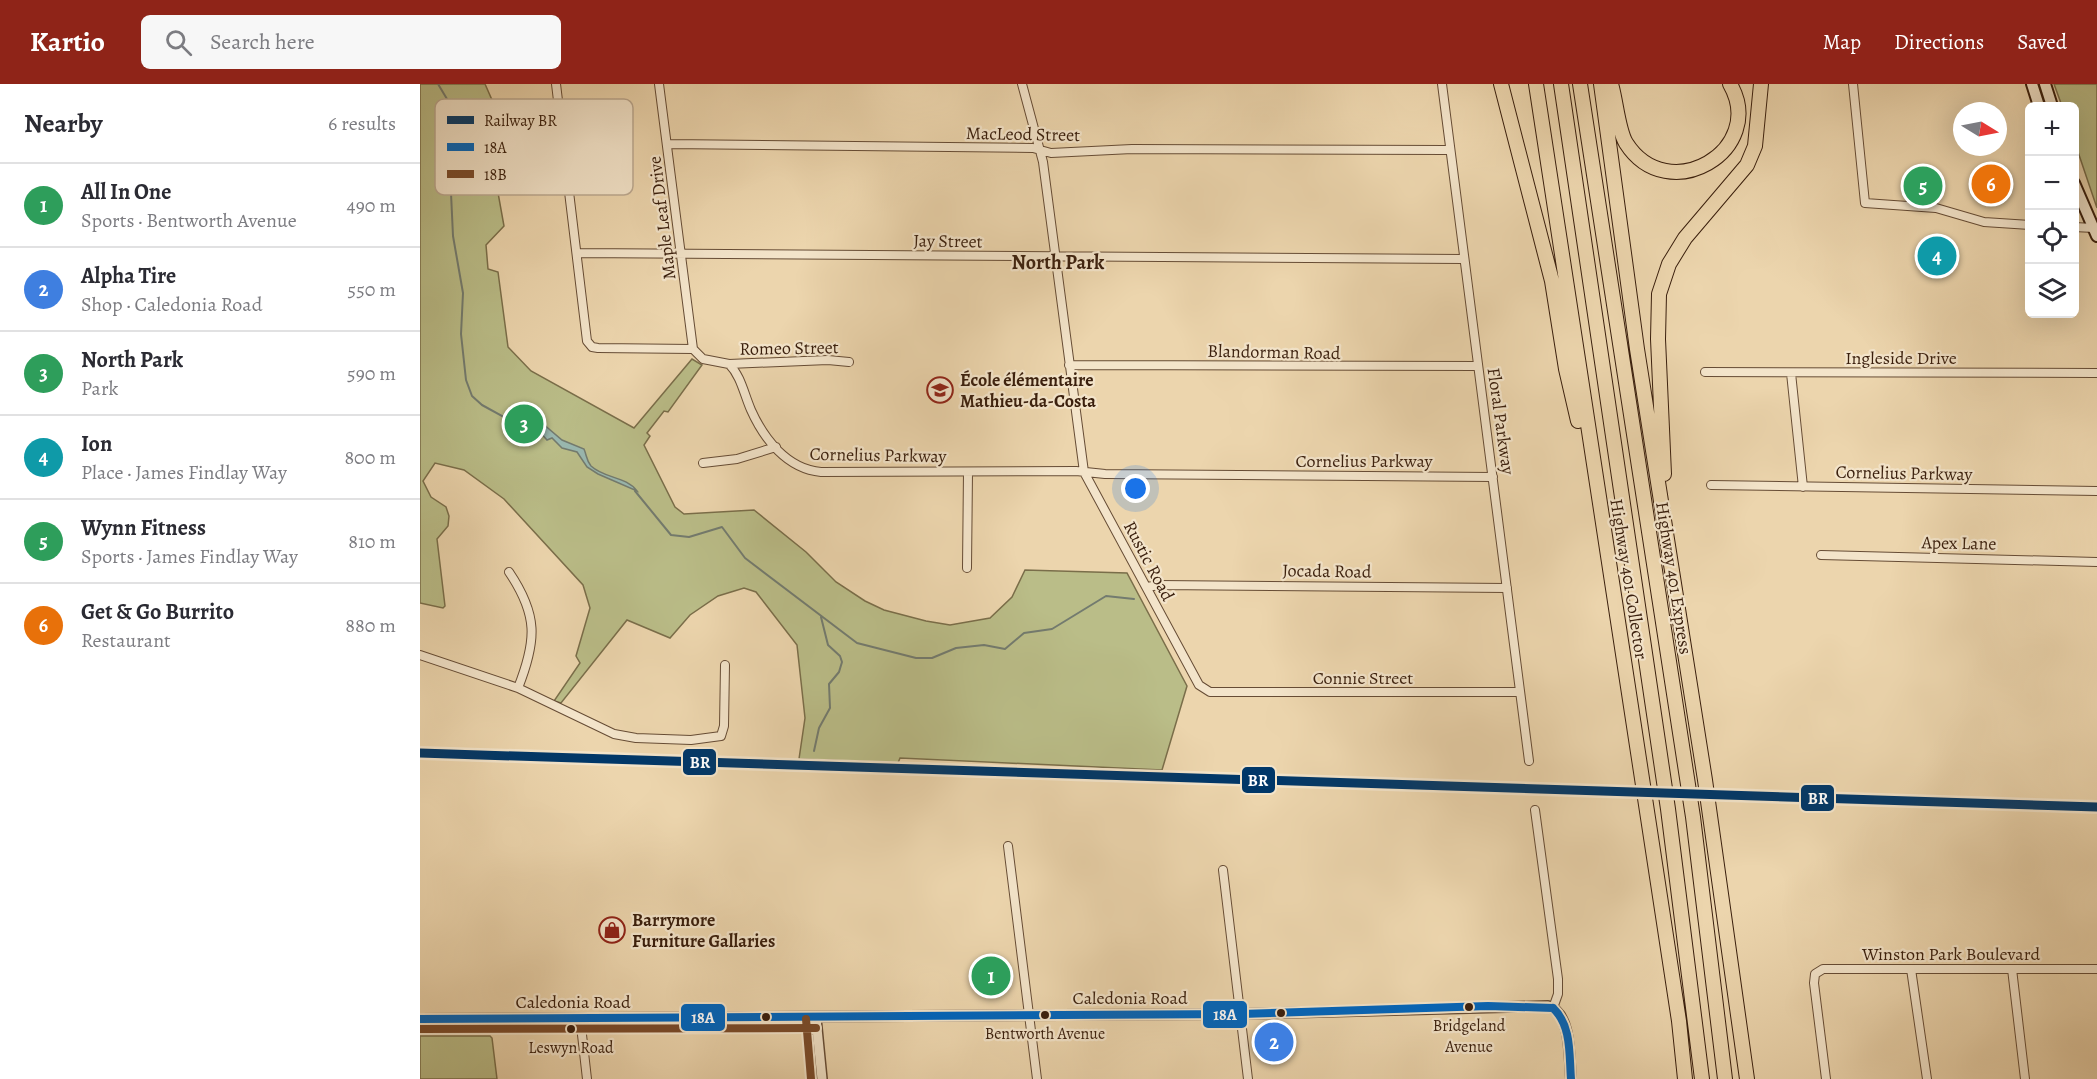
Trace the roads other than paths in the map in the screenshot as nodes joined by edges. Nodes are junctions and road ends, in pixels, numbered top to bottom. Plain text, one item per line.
1 (556, 84) edge
2 (659, 84) edge
3 (1022, 84) edge
4 (1442, 84) edge
5 (1501, 84) edge
6 (1529, 84) edge
7 (1536, 84) edge
8 (1561, 84) edge
9 (1580, 84) edge
10 (1600, 84) edge
11 (1611, 84) edge
12 (1730, 84) edge
13 (1761, 84) edge
14 (1853, 84) edge
15 (2032, 84) edge
16 (2045, 84) edge
17 (558, 99) edge
18 (2038, 102) edge
19 (2051, 102) edge
20 (668, 144) junction
21 (1448, 150) junction
22 (1041, 151) junction
23 (1547, 161) junction
24 (2079, 194) edge
25 (570, 195) edge
26 (2025, 225) edge
27 (2079, 228) edge
28 (2096, 232) edge
29 (682, 252) junction
30 (577, 253) junction
31 (1056, 256) junction
32 (1463, 259) junction
33 (693, 349) junction
34 (849, 362) dead end
35 (729, 364) junction
36 (1069, 365) junction
37 (1478, 366) junction
38 (1705, 372) dead end
39 (1791, 373) junction
40 (2097, 373) edge
41 (776, 447) junction
42 (703, 463) dead end
43 (968, 472) junction
44 (1084, 472) junction
45 (1494, 477) junction
46 (1711, 485) dead end
47 (1803, 487) junction
48 (2097, 490) edge
49 (1660, 496) junction
50 (1600, 511) junction
51 (1821, 555) dead end
52 (2097, 562) edge
53 (967, 568) dead end
54 (509, 572) dead end
55 (1147, 587) junction
56 (1508, 588) junction
57 (420, 655) edge
58 (725, 665) dead end
59 (518, 688) junction
60 (1207, 691) joint
61 (1519, 692) junction
62 (1529, 761) dead end
63 (1535, 810) dead end
64 (1008, 846) dead end
65 (1223, 870) dead end
66 (1911, 969) junction
67 (2012, 969) junction
68 (2097, 969) edge
69 (1553, 1008) junction
70 (1242, 1014) junction
71 (1030, 1015) junction
72 (580, 1017) junction
73 (816, 1018) junction
74 (420, 1019) edge
75 (587, 1079) edge
76 (822, 1079) edge
77 (1037, 1079) edge
78 (1248, 1079) edge
79 (1571, 1079) edge
80 (1685, 1079) edge
81 (1702, 1079) edge
82 (1725, 1079) edge
83 (1747, 1079) edge
84 (1826, 1079) edge
85 (1927, 1079) edge
86 (2025, 1079) edge

1 - 17 street
2 - 20 street, Maple Leaf Drive
3 - 22 street, Rustic Road
4 - 21 street, Floral Parkway
5 - 50 highway
6 - 23 highway
7 - 23 highway, Highway 401 Collector
8 - 81 highway
9 - 82 highway, Highway 401 Express
10 - 49 highway
11 - 12 highway
13 - 49 highway
14 - 26 street
15 - 18 main road
16 - 19 main road
20 - 22 street, MacLeod Street
20 - 29 street, Maple Leaf Drive
21 - 22 street, MacLeod Street
21 - 32 street, Floral Parkway
22 - 31 street, Rustic Road
23 - 50 highway, Highway 401 Collector
24 - 28 main road
25 - 30 street
27 - 28 street
29 - 30 street, Jay Street
29 - 31 street, Jay Street
29 - 33 street, Maple Leaf Drive
30 - 33 street
31 - 32 street, Jay Street
31 - 36 street, Rustic Road
32 - 37 street, Floral Parkway
33 - 35 street
34 - 35 street, Romeo Street
35 - 41 street, Cornelius Parkway
36 - 37 street, Blandorman Road
36 - 44 street, Rustic Road
37 - 45 street, Floral Parkway
38 - 39 street, Ingleside Drive
39 - 40 street, Ingleside Drive
39 - 47 street
41 - 42 street
41 - 43 street, Cornelius Parkway
43 - 44 street, Cornelius Parkway
43 - 53 street
44 - 45 street, Cornelius Parkway
44 - 55 street, Rustic Road
45 - 56 street, Floral Parkway
46 - 47 street, Cornelius Parkway
47 - 48 street, Cornelius Parkway
49 - 83 highway
50 - 80 highway, Highway 401 Collector
51 - 52 street, Apex Lane
54 - 59 street
55 - 56 street, Jocada Road
55 - 60 street, Rustic Road
56 - 61 street, Floral Parkway
57 - 59 street
58 - 59 street
60 - 61 street, Connie Street
61 - 62 street, Floral Parkway
63 - 69 street
64 - 71 street
65 - 70 street
66 - 67 street, Winston Park Boulevard
66 - 84 street, Winston Park Boulevard
66 - 85 street
67 - 68 street, Winston Park Boulevard
67 - 86 street
69 - 70 street, Caledonia Road
69 - 79 street
70 - 71 street, Caledonia Road
70 - 78 street
71 - 73 street, Caledonia Road
71 - 77 street
72 - 73 street, Caledonia Road
72 - 74 street, Caledonia Road
72 - 75 street
73 - 76 street

